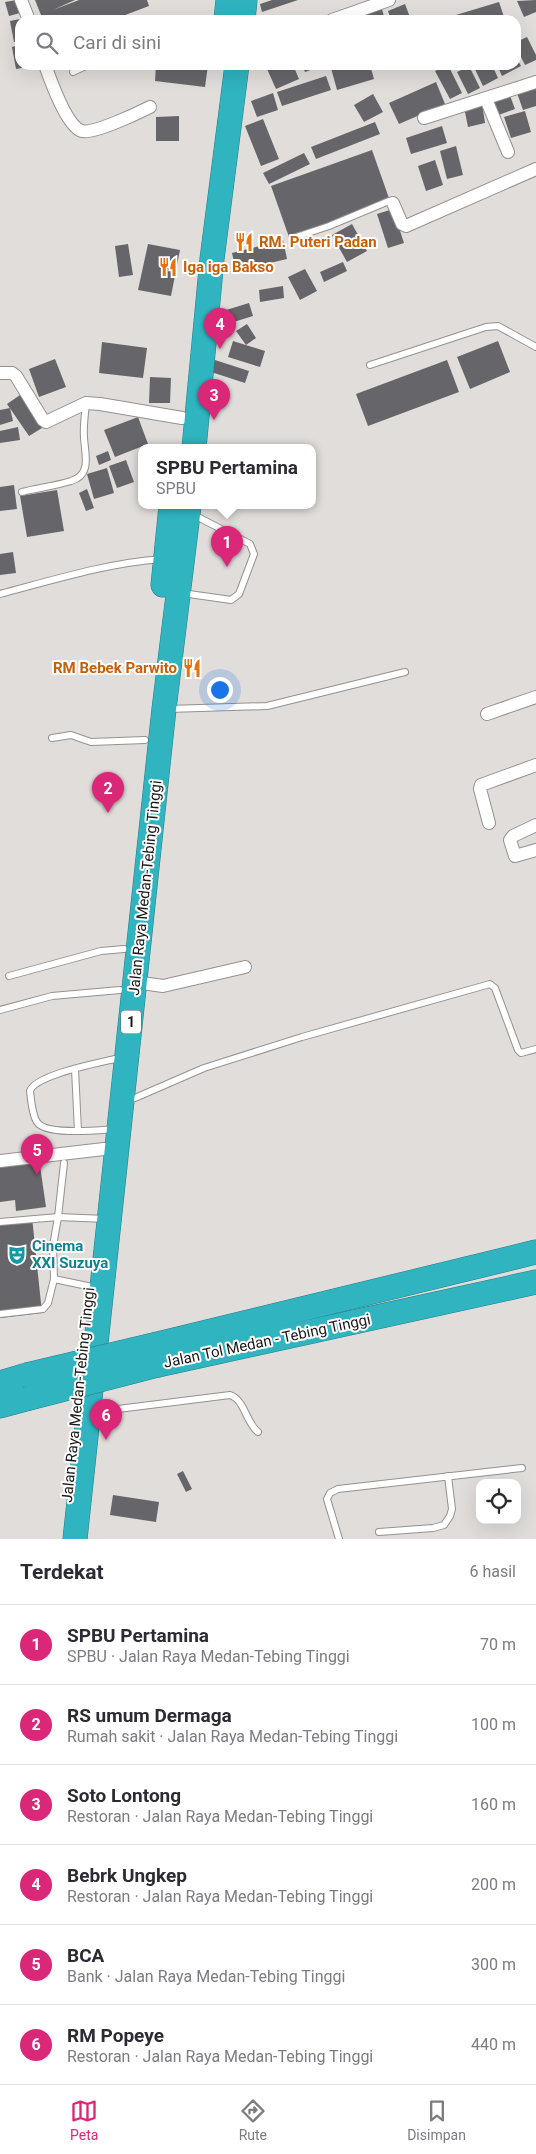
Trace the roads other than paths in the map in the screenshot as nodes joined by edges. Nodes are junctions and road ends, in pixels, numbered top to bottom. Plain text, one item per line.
1 (21, 0) edge
2 (245, 0) edge
3 (389, 0) edge
4 (228, 14) edge
5 (27, 15) edge
6 (346, 15) edge
7 (47, 70) edge
8 (77, 70) edge
9 (220, 70) edge
10 (236, 70) edge
11 (73, 72) dead end
12 (536, 82) edge
13 (486, 99) junction
14 (150, 107) dead end
15 (424, 118) dead end
16 (508, 152) dead end
17 (536, 169) edge
18 (393, 203) joint
19 (293, 238) dead end
20 (536, 348) edge
21 (370, 365) dead end
22 (0, 373) edge
23 (86, 403) junction
24 (182, 418) junction
25 (179, 444) edge
26 (194, 444) edge
27 (22, 492) dead end
28 (183, 509) edge
29 (183, 509) edge
30 (185, 509) edge
31 (166, 559) junction
32 (178, 592) junction
33 (0, 594) edge
34 (405, 672) dead end
35 (536, 696) edge
36 (164, 709) junction
37 (487, 714) dead end
38 (52, 738) dead end
39 (145, 740) junction
40 (536, 765) edge
41 (489, 823) dead end
42 (536, 825) edge
43 (536, 850) edge
44 (124, 949) junction
45 (245, 967) dead end
46 (9, 976) dead end
47 (128, 986) junction
48 (0, 1010) edge
49 (536, 1049) edge
50 (121, 1059) junction
51 (76, 1069) junction
52 (122, 1104) junction
53 (78, 1131) junction
54 (110, 1136) junction
55 (0, 1161) edge
56 (64, 1163) dead end
57 (58, 1217) junction
58 (103, 1218) junction
59 (0, 1222) edge
60 (536, 1252) edge
61 (54, 1279) junction
62 (536, 1282) edge
63 (96, 1288) junction
64 (0, 1314) edge
65 (158, 1355) junction
66 (0, 1383) edge
67 (0, 1406) edge
68 (90, 1413) junction
69 (258, 1432) dead end
70 (522, 1468) dead end
71 (448, 1476) junction
72 (380, 1532) dead end
73 (63, 1539) edge
74 (75, 1539) edge
75 (339, 1539) edge

1 - 5 street
2 - 4 highway
3 - 6 street
7 - 14 street
8 - 11 lane
9 - 24 highway
10 - 26 highway
12 - 13 street
13 - 15 street
13 - 16 street
17 - 18 street
18 - 19 lane
20 - 21 lane
22 - 23 street
23 - 24 street
23 - 27 lane
24 - 25 highway
28 - 31 highway, Jalan Raya Medan-Tebing Tinggi / 1
29 - 32 highway, Jalan Raya Medan-Tebing Tinggi / 1
30 - 32 lane
31 - 33 lane
31 - 39 highway, Jalan Raya Medan-Tebing Tinggi / 1
32 - 36 highway, Jalan Raya Medan-Tebing Tinggi / 1
34 - 36 lane
35 - 37 street
36 - 47 highway, Jalan Raya Medan-Tebing Tinggi / 1
38 - 39 lane
39 - 44 highway, Jalan Raya Medan-Tebing Tinggi / 1
40 - 41 street
42 - 43 street
44 - 46 lane
44 - 47 highway, Jalan Raya Medan-Tebing Tinggi / 1
45 - 47 street
47 - 48 lane
47 - 50 highway, Jalan Raya Medan-Tebing Tinggi / 1
49 - 52 lane
50 - 51 lane
50 - 52 highway, Jalan Raya Medan-Tebing Tinggi / 1
50 - 54 highway, Jalan Raya Medan-Tebing Tinggi / 1
51 - 53 lane
51 - 53 lane
52 - 54 highway, Jalan Raya Medan-Tebing Tinggi / 1
53 - 54 lane
54 - 55 street
54 - 58 highway, Jalan Raya Medan-Tebing Tinggi / 1
56 - 57 lane
57 - 58 lane
57 - 59 lane
57 - 61 lane
58 - 63 highway, Jalan Raya Medan-Tebing Tinggi / 1
60 - 65 highway, Jalan Tol Medan - Tebing Tinggi
61 - 63 lane
61 - 64 lane
62 - 65 highway, Jalan Tol Medan - Tebing Tinggi
63 - 68 highway, Jalan Raya Medan-Tebing Tinggi / 1
63 - 73 highway, Jalan Raya Medan-Tebing Tinggi / 1
65 - 66 highway, bridge
65 - 67 highway, Jalan Tol Medan - Tebing Tinggi, bridge
68 - 69 lane
68 - 74 highway, Jalan Raya Medan-Tebing Tinggi / 1
70 - 71 lane
71 - 72 lane
71 - 75 lane

